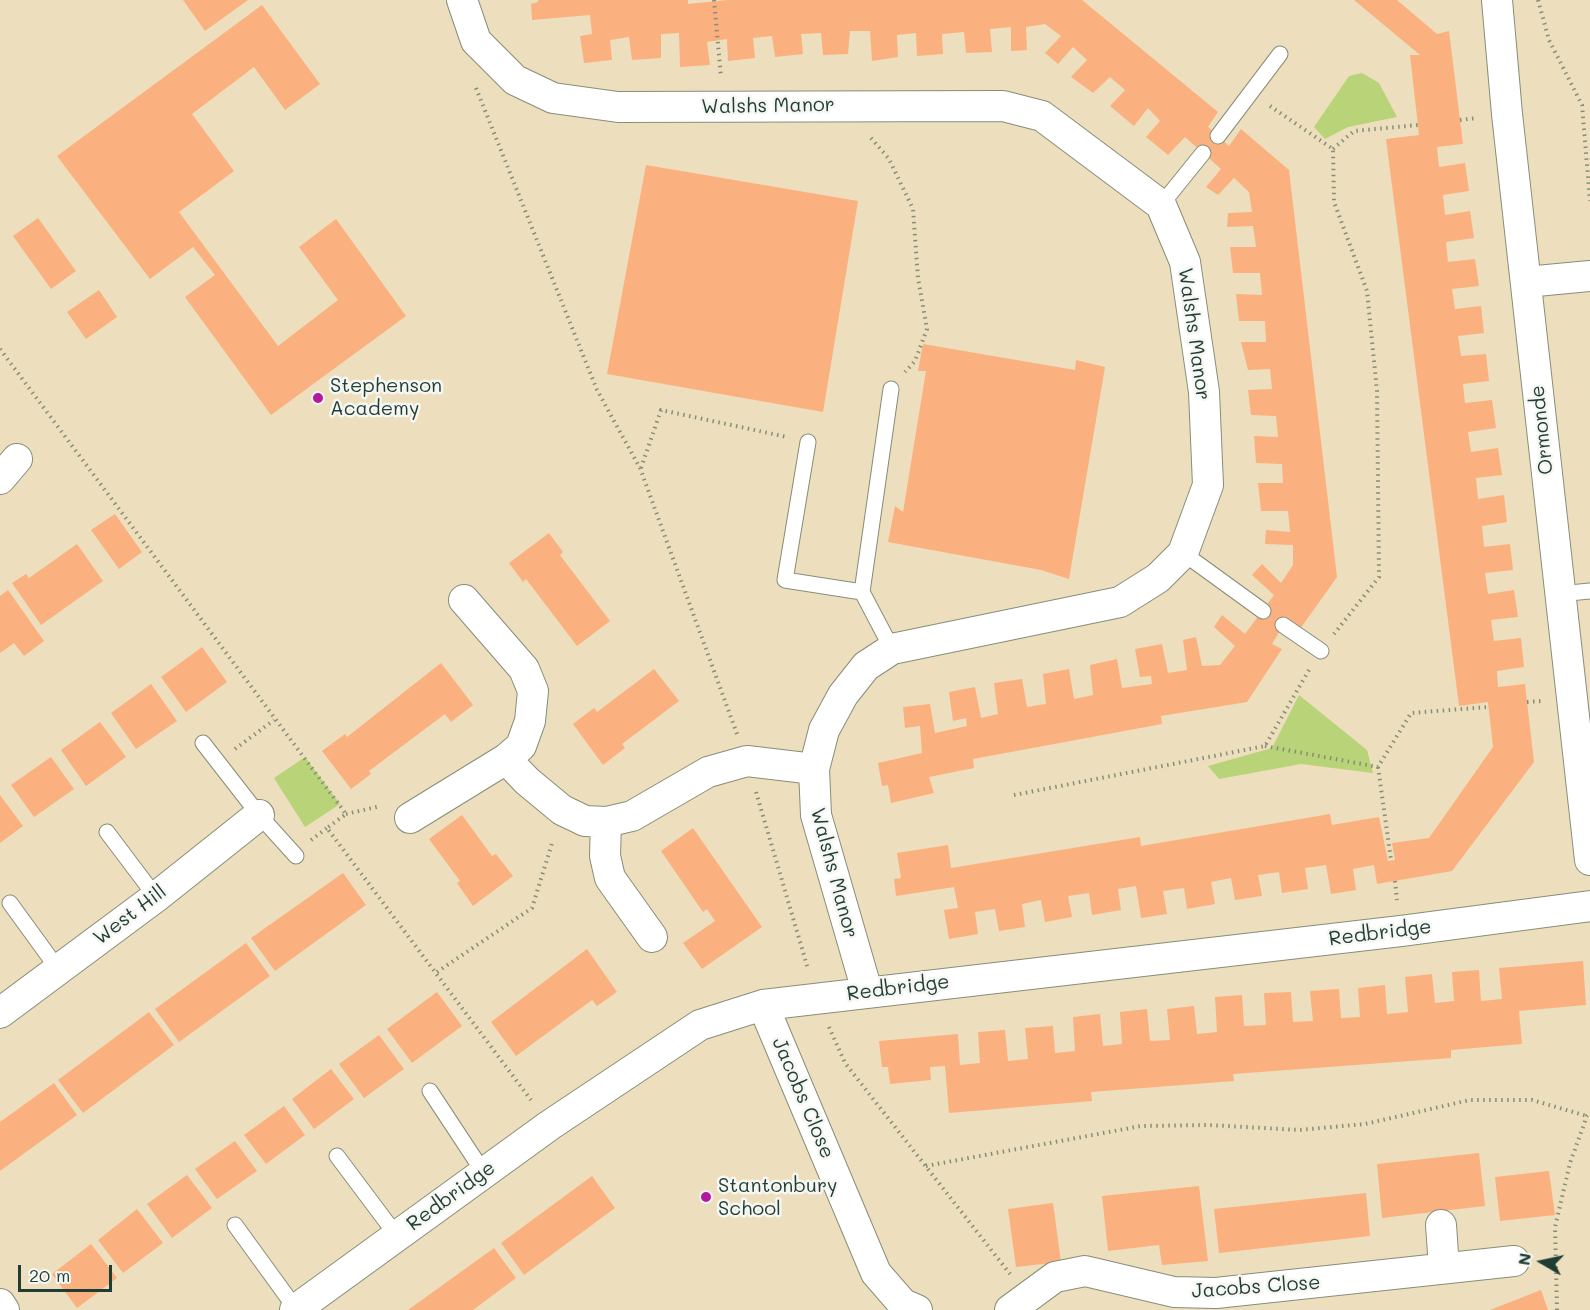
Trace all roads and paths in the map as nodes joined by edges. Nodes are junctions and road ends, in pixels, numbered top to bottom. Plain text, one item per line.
1 (462, 0) edge
2 (714, 0) edge
3 (1497, 0) edge
4 (1538, 0) edge
5 (1280, 54) dead end
6 (476, 87) dead end
7 (1250, 93) junction
8 (843, 106) junction
9 (723, 107) junction
10 (1418, 125) dead end
11 (1218, 136) dead end
12 (1333, 149) junction
13 (1203, 153) dead end
14 (1590, 201) edge
15 (1161, 205) junction
16 (1590, 276) edge
17 (1526, 282) junction
18 (0, 349) edge
19 (891, 389) joint
20 (808, 442) joint
21 (640, 468) junction
22 (1183, 553) junction
23 (1590, 591) edge
24 (862, 592) junction
25 (1559, 594) junction
26 (464, 600) dead end
27 (1263, 611) dead end
28 (1283, 625) dead end
29 (892, 649) junction
30 (1321, 651) junction
31 (1488, 707) dead end
32 (274, 720) junction
33 (203, 743) dead end
34 (1265, 746) junction
35 (506, 759) junction
36 (747, 761) junction
37 (218, 762) junction
38 (1378, 767) junction
39 (813, 769) junction
40 (1014, 795) dead end
41 (562, 810) junction
42 (259, 815) junction
43 (410, 818) dead end
44 (606, 822) junction
45 (107, 832) dead end
46 (296, 856) dead end
47 (1391, 860) dead end
48 (1590, 860) edge
49 (156, 897) junction
50 (10, 903) dead end
51 (1590, 906) edge
52 (652, 937) dead end
53 (58, 969) junction
54 (437, 972) junction
55 (867, 991) junction
56 (817, 997) junction
57 (763, 1005) junction
58 (0, 1013) edge
59 (430, 1091) dead end
60 (1588, 1115) edge
61 (550, 1125) junction
62 (337, 1156) dead end
63 (926, 1166) junction
64 (484, 1173) junction
65 (236, 1225) dead end
66 (1441, 1225) dead end
67 (397, 1236) junction
68 (1514, 1261) dead end
69 (1444, 1268) junction
70 (1275, 1299) edge
71 (0, 1304) edge
72 (1019, 1304) edge
73 (4, 1310) edge
74 (295, 1310) edge
75 (917, 1310) edge
76 (1557, 1310) edge

1 - 9 street, Walshs Manor
2 - 9 path
3 - 17 street, Ormonde
4 - 14 path
5 - 7 lane
6 - 21 path
7 - 11 lane
7 - 12 path
8 - 9 street, Walshs Manor
8 - 15 street, Walshs Manor
8 - 19 path
10 - 12 path
12 - 30 path
13 - 15 lane
15 - 22 street, Walshs Manor
16 - 17 street
17 - 25 street, Ormonde
18 - 32 path
19 - 24 lane
20 - 21 path
20 - 24 lane
21 - 36 path
22 - 27 lane
22 - 29 street, Walshs Manor
23 - 25 lane
24 - 29 lane
25 - 48 street, Ormonde
26 - 35 street
28 - 30 lane
29 - 39 street, Walshs Manor
30 - 34 path
31 - 38 path
32 - 37 path
32 - 54 path
33 - 37 lane
34 - 38 path
34 - 40 path
35 - 41 street
35 - 43 street
36 - 39 street
36 - 44 street
36 - 56 path
37 - 42 lane
38 - 47 path
39 - 55 street, Walshs Manor
41 - 44 street
41 - 54 path
42 - 46 lane
42 - 49 street, West Hill
44 - 52 street
45 - 49 lane
49 - 53 street, West Hill
50 - 53 lane
51 - 55 street, Redbridge
53 - 58 street, West Hill
54 - 61 path
55 - 56 street, Redbridge
56 - 57 street, Redbridge
56 - 63 path
57 - 61 street, Redbridge
57 - 75 street, Jacobs Close
59 - 64 lane
60 - 63 path
60 - 76 path
61 - 64 street, Redbridge
62 - 67 lane
63 - 72 path
64 - 67 street, Redbridge
65 - 74 lane
66 - 69 street
67 - 74 street, Redbridge
68 - 69 street, Jacobs Close
69 - 70 street, Jacobs Close
70 - 72 street, Jacobs Close
71 - 73 street

